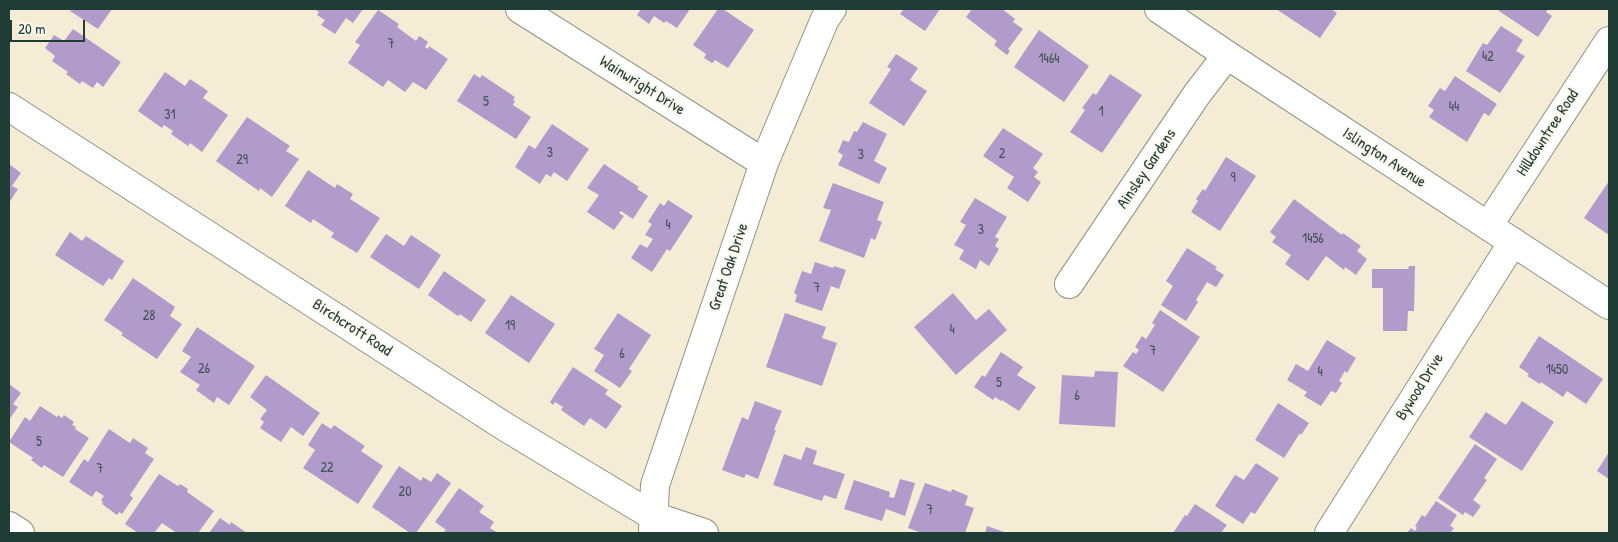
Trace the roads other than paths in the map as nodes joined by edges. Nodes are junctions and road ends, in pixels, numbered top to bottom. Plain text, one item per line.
1 (520, 9) edge
2 (832, 9) edge
3 (1164, 10) edge
4 (1609, 41) edge
5 (1227, 56) junction
6 (9, 106) edge
7 (764, 163) junction
8 (1488, 226) junction
9 (1513, 242) junction
10 (1069, 284) dead end
11 (1609, 305) edge
12 (653, 525) edge
13 (9, 526) edge
14 (20, 533) edge
15 (704, 533) edge
16 (1329, 533) edge

1 - 7 street, Wainwright Drive
2 - 7 street, Great Oak Drive
3 - 5 street, Islington Avenue
4 - 8 street, Hilldowntree Road
5 - 8 street, Islington Avenue
5 - 10 street, Ainsley Gardens
6 - 12 street, Birchcroft Road
7 - 12 street, Great Oak Drive
8 - 9 street, Islington Avenue
9 - 11 street, Islington Avenue
9 - 16 street, Bywood Drive
12 - 15 street, Birchcroft Road
13 - 14 street

